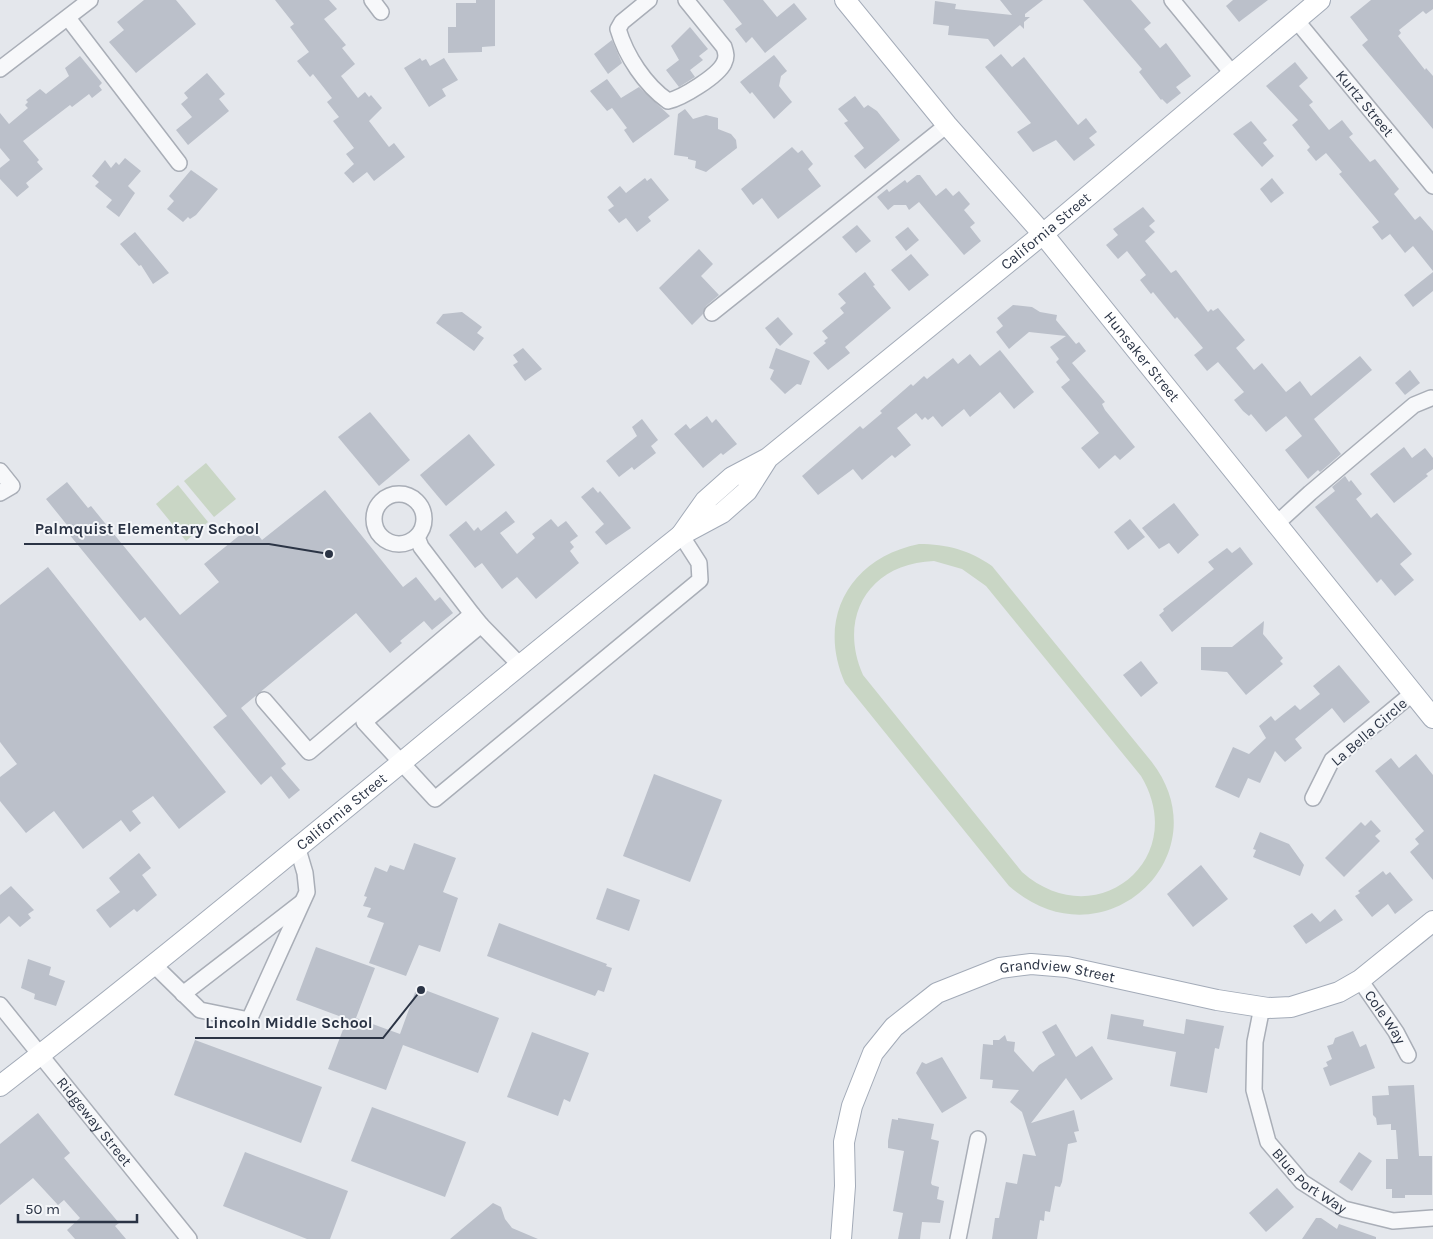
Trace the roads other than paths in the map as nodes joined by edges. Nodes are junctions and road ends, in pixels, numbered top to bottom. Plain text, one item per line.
1 (90, 0) edge
2 (649, 0) edge
3 (686, 0) edge
4 (845, 0) edge
5 (1172, 0) edge
6 (1320, 0) edge
7 (68, 18) junction
8 (1296, 20) junction
9 (0, 69) edge
10 (1232, 73) junction
11 (947, 125) junction
12 (179, 163) dead end
13 (1433, 186) edge
14 (1043, 234) junction
15 (712, 313) dead end
16 (1431, 398) dead end
17 (0, 471) edge
18 (0, 493) edge
19 (1275, 525) junction
20 (681, 535) junction
21 (417, 537) dead end
22 (477, 620) junction
23 (519, 664) junction
24 (1413, 693) junction
25 (264, 700) dead end
26 (360, 717) junction
27 (1433, 718) edge
28 (401, 762) junction
29 (1313, 798) dead end
30 (297, 846) junction
31 (302, 902) junction
32 (1433, 921) edge
33 (154, 965) junction
34 (1360, 980) junction
35 (183, 994) junction
36 (0, 1005) edge
37 (1262, 1007) junction
38 (41, 1054) junction
39 (1408, 1055) dead end
40 (0, 1086) edge
41 (978, 1139) dead end
42 (1433, 1218) edge
43 (190, 1239) edge
44 (841, 1239) edge
45 (958, 1239) edge

1 - 7 street
2 - 3 street
4 - 11 main road, Hunsaker Street
5 - 10 street
6 - 8 main road, California Street
7 - 9 street
7 - 12 street
8 - 10 main road, California Street
8 - 13 street, Kurtz Street
10 - 14 main road, California Street
11 - 14 main road, Hunsaker Street
11 - 15 street
14 - 19 main road, Hunsaker Street
14 - 20 main road, California Street
16 - 19 street
17 - 18 street
19 - 24 main road, Hunsaker Street
20 - 23 main road, California Street
20 - 28 street
21 - 22 street
22 - 23 street
22 - 26 street
23 - 28 main road, California Street
24 - 27 main road, Hunsaker Street
24 - 29 street, La Bella Circle
25 - 26 street
26 - 28 street
28 - 30 main road, California Street
30 - 31 street
30 - 33 main road, California Street
31 - 35 street
31 - 35 street
32 - 34 main road, Grandview Street
33 - 35 street
33 - 38 main road, California Street
34 - 37 main road, Grandview Street
34 - 39 street, Cole Way
36 - 38 street, Ridgeway Street
37 - 42 street, Blue Port Way
37 - 44 main road, Grandview Street
38 - 40 main road, California Street
38 - 43 street, Ridgeway Street
41 - 45 street

